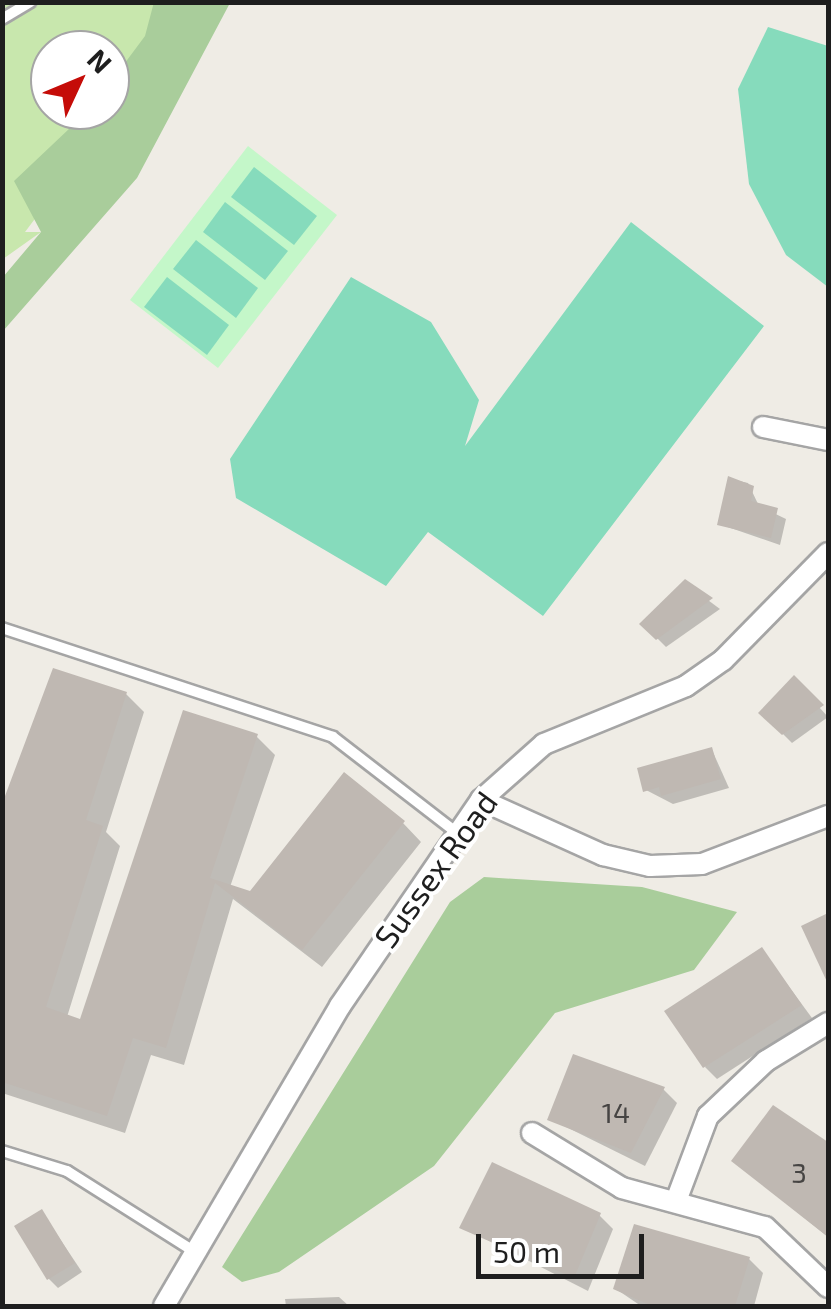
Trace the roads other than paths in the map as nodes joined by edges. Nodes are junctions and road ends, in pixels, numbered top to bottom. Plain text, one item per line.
1 (30, 2) edge
2 (2, 19) edge
3 (763, 427) dead end
4 (828, 440) edge
5 (828, 554) edge
6 (2, 628) edge
7 (480, 800) junction
8 (828, 816) edge
9 (456, 832) junction
10 (828, 1023) edge
11 (532, 1134) dead end
12 (2, 1151) edge
13 (676, 1201) junction
14 (196, 1252) junction
15 (828, 1288) edge
16 (164, 1306) edge

1 - 2 lane
3 - 4 street
5 - 7 street, Sussex Road
6 - 9 lane
7 - 8 street
7 - 9 street, Sussex Road
9 - 14 street, Sussex Road
10 - 13 street
11 - 13 street
12 - 14 lane
13 - 15 street
14 - 16 street, Sussex Road

